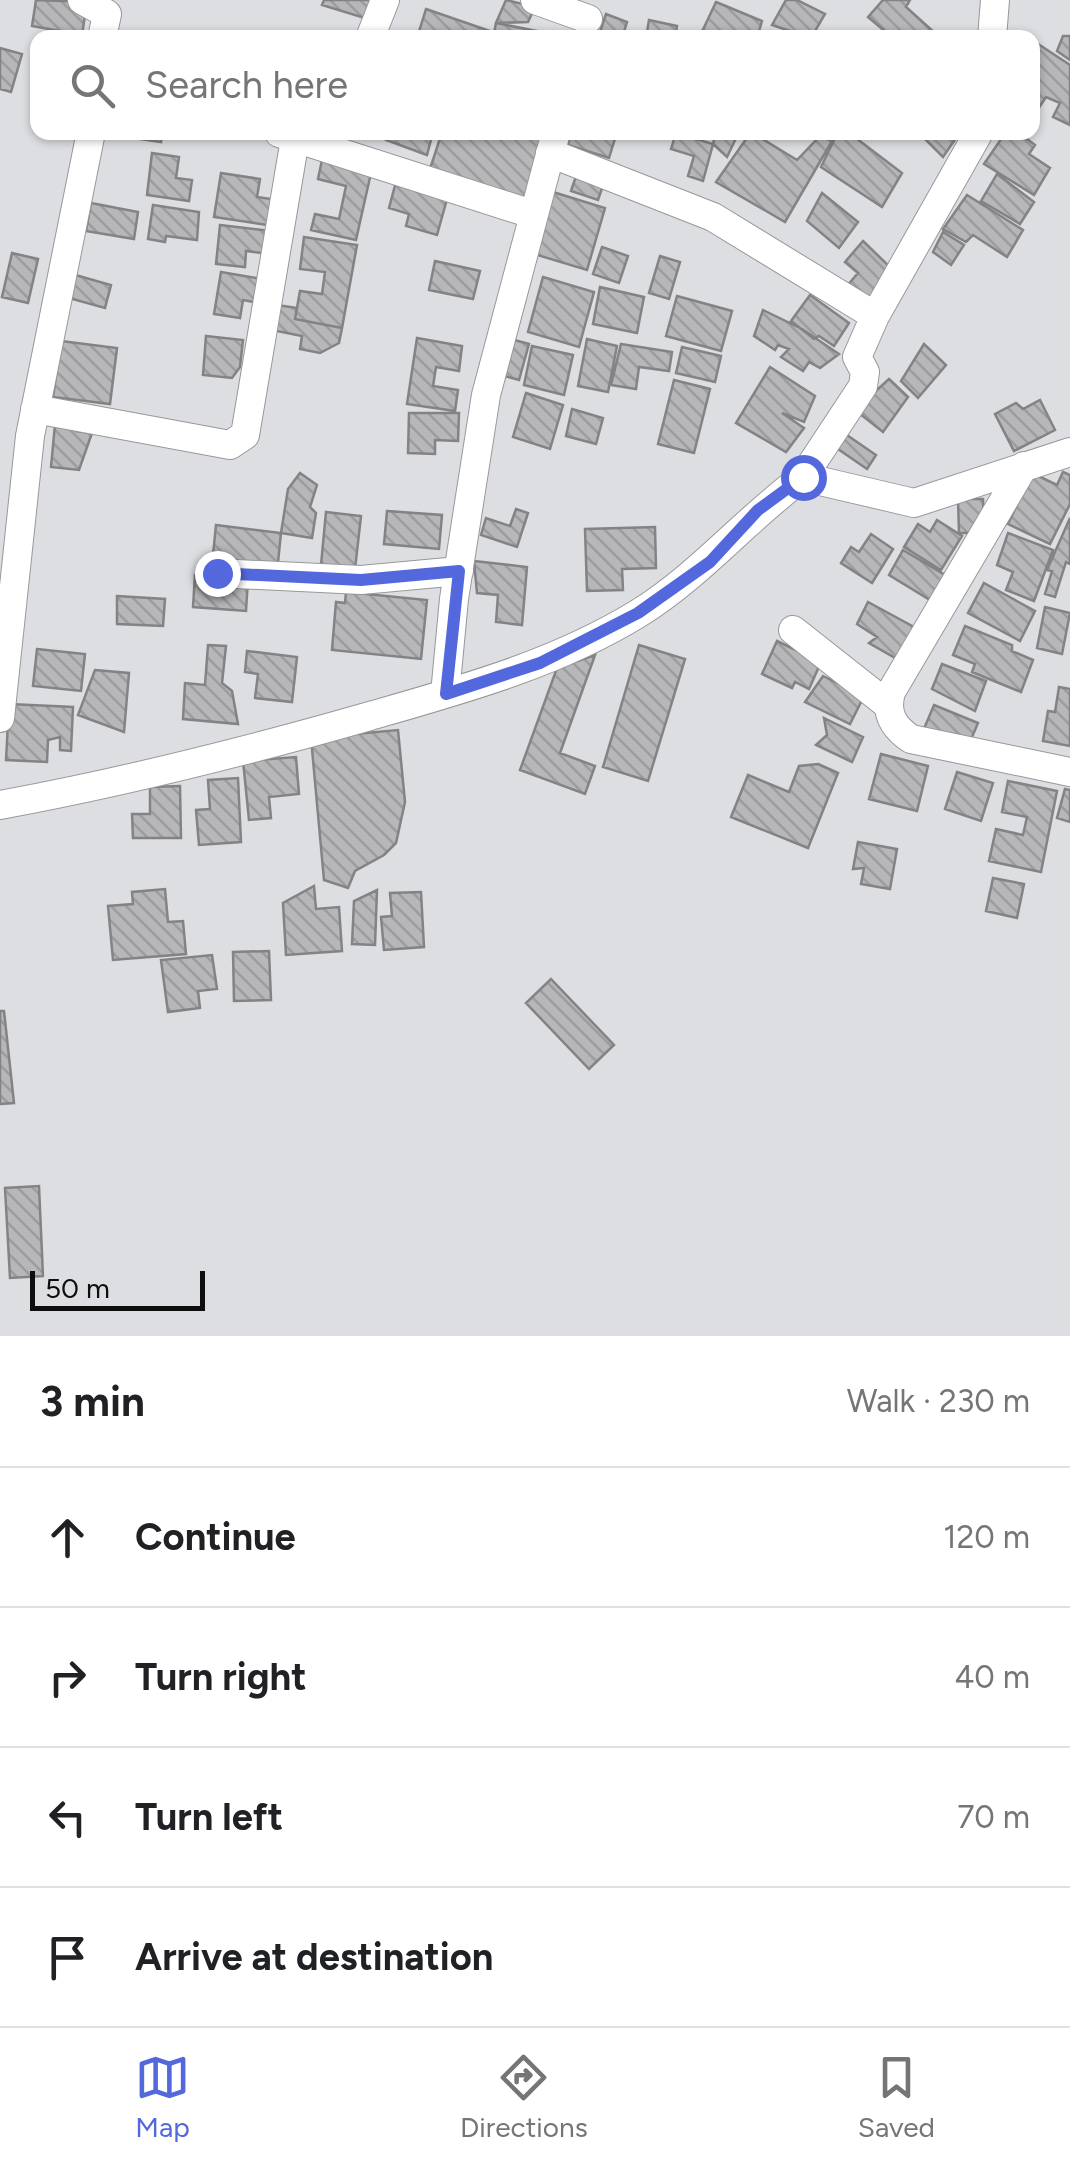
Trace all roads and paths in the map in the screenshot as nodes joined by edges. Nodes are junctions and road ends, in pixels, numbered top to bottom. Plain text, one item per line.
1 (82, 0) edge
2 (385, 0) edge
3 (535, 0) edge
4 (995, 0) edge
5 (107, 17) edge
6 (588, 19) edge
7 (373, 30) edge
8 (993, 30) edge
9 (89, 140) edge
10 (286, 140) edge
11 (327, 140) edge
12 (974, 140) edge
13 (553, 142) edge
14 (532, 214) junction
15 (875, 316) junction
16 (35, 409) junction
17 (1070, 452) edge
18 (1024, 466) junction
19 (803, 477) junction
20 (459, 571) junction
21 (217, 573) dead end
22 (793, 630) dead end
23 (446, 694) junction
24 (888, 705) junction
25 (0, 718) edge
26 (1070, 772) edge
27 (0, 805) edge

1 - 5 street
2 - 7 street
3 - 6 street
4 - 8 street
9 - 16 street
10 - 16 street
11 - 14 street
12 - 15 street
13 - 14 street
13 - 15 street
14 - 20 street
15 - 19 street
16 - 25 street
17 - 18 street
18 - 19 street
18 - 24 street
19 - 23 street
20 - 21 street
20 - 23 street
22 - 24 street
23 - 27 street
24 - 26 street

